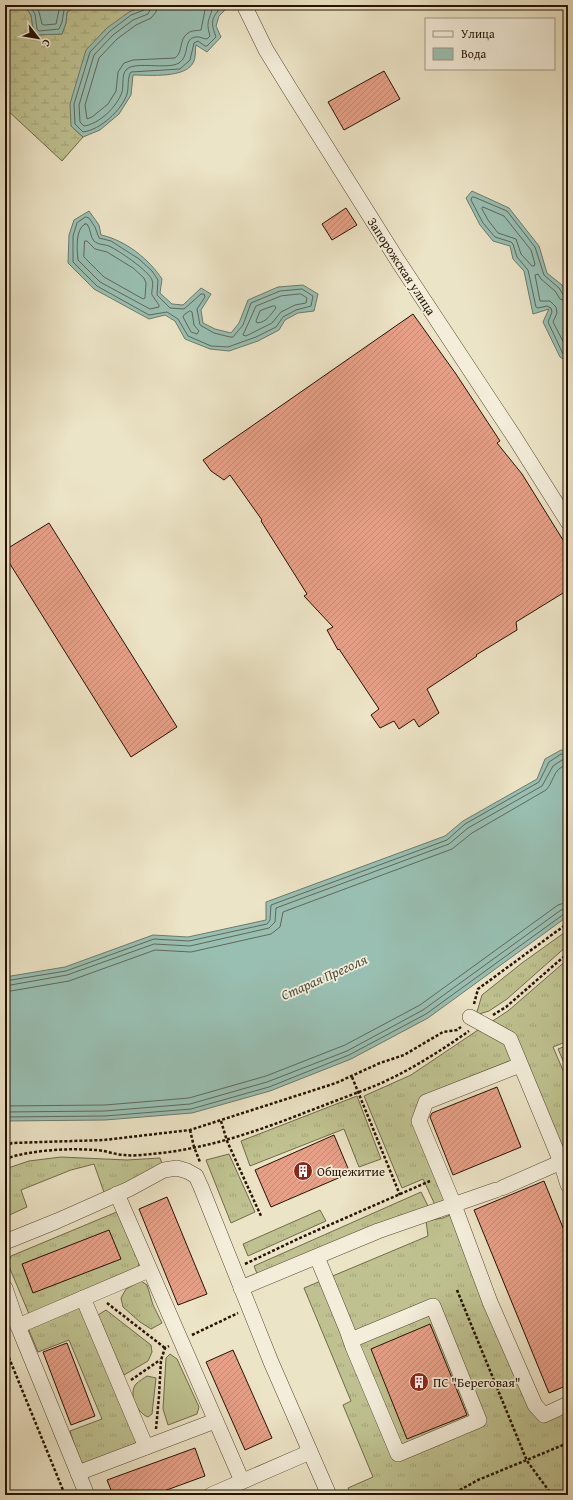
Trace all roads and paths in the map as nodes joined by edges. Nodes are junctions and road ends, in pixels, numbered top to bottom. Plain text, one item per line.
1 (244, 5) edge
2 (568, 522) edge
3 (568, 923) edge
4 (568, 953) edge
5 (475, 1020) junction
6 (520, 1065) junction
7 (352, 1077) junction
8 (358, 1092) junction
9 (221, 1121) junction
10 (227, 1141) junction
11 (5, 1146) edge
12 (5, 1159) edge
13 (564, 1161) edge
14 (442, 1176) junction
15 (568, 1185) edge
16 (117, 1194) junction
17 (400, 1195) junction
18 (454, 1205) junction
19 (261, 1216) dead end
20 (5, 1242) edge
21 (317, 1257) junction
22 (234, 1269) junction
23 (149, 1270) junction
24 (5, 1288) edge
25 (241, 1288) junction
26 (457, 1290) dead end
27 (89, 1295) junction
28 (237, 1306) dead end
29 (18, 1326) junction
30 (350, 1340) junction
31 (180, 1341) junction
32 (5, 1348) edge
33 (165, 1348) junction
34 (161, 1360) junction
35 (121, 1387) junction
36 (568, 1404) edge
37 (215, 1421) junction
38 (568, 1442) edge
39 (150, 1445) junction
40 (310, 1452) junction
41 (526, 1461) junction
42 (78, 1473) junction
43 (242, 1481) junction
44 (65, 1495) edge
45 (87, 1495) edge
46 (211, 1495) edge
47 (329, 1495) edge
48 (450, 1495) edge
49 (552, 1495) edge

1 - 2 street, Запорожская улица
3 - 5 path
4 - 5 path
5 - 6 street
5 - 7 path
5 - 8 path
6 - 13 street
6 - 14 street
7 - 8 path
7 - 9 path
8 - 10 path
8 - 17 path
9 - 10 path
9 - 11 path
10 - 12 path
10 - 19 path
13 - 15 street
13 - 18 street
14 - 17 path
14 - 18 street
16 - 20 street
16 - 22 street
16 - 23 street
17 - 22 path
18 - 21 street
18 - 36 street
21 - 25 street
21 - 30 street
22 - 25 street
23 - 27 street
23 - 31 street
24 - 29 street
25 - 40 street
26 - 41 path
27 - 29 street
27 - 33 path
27 - 35 street
28 - 31 path
29 - 42 street
30 - 30 street
31 - 33 path
31 - 37 street
32 - 44 path
33 - 34 path
34 - 35 path
34 - 39 path
35 - 39 street
37 - 39 street
37 - 43 street
38 - 41 path
39 - 42 street
40 - 43 street
40 - 47 street
41 - 48 path
41 - 49 path
42 - 45 street
43 - 46 street

